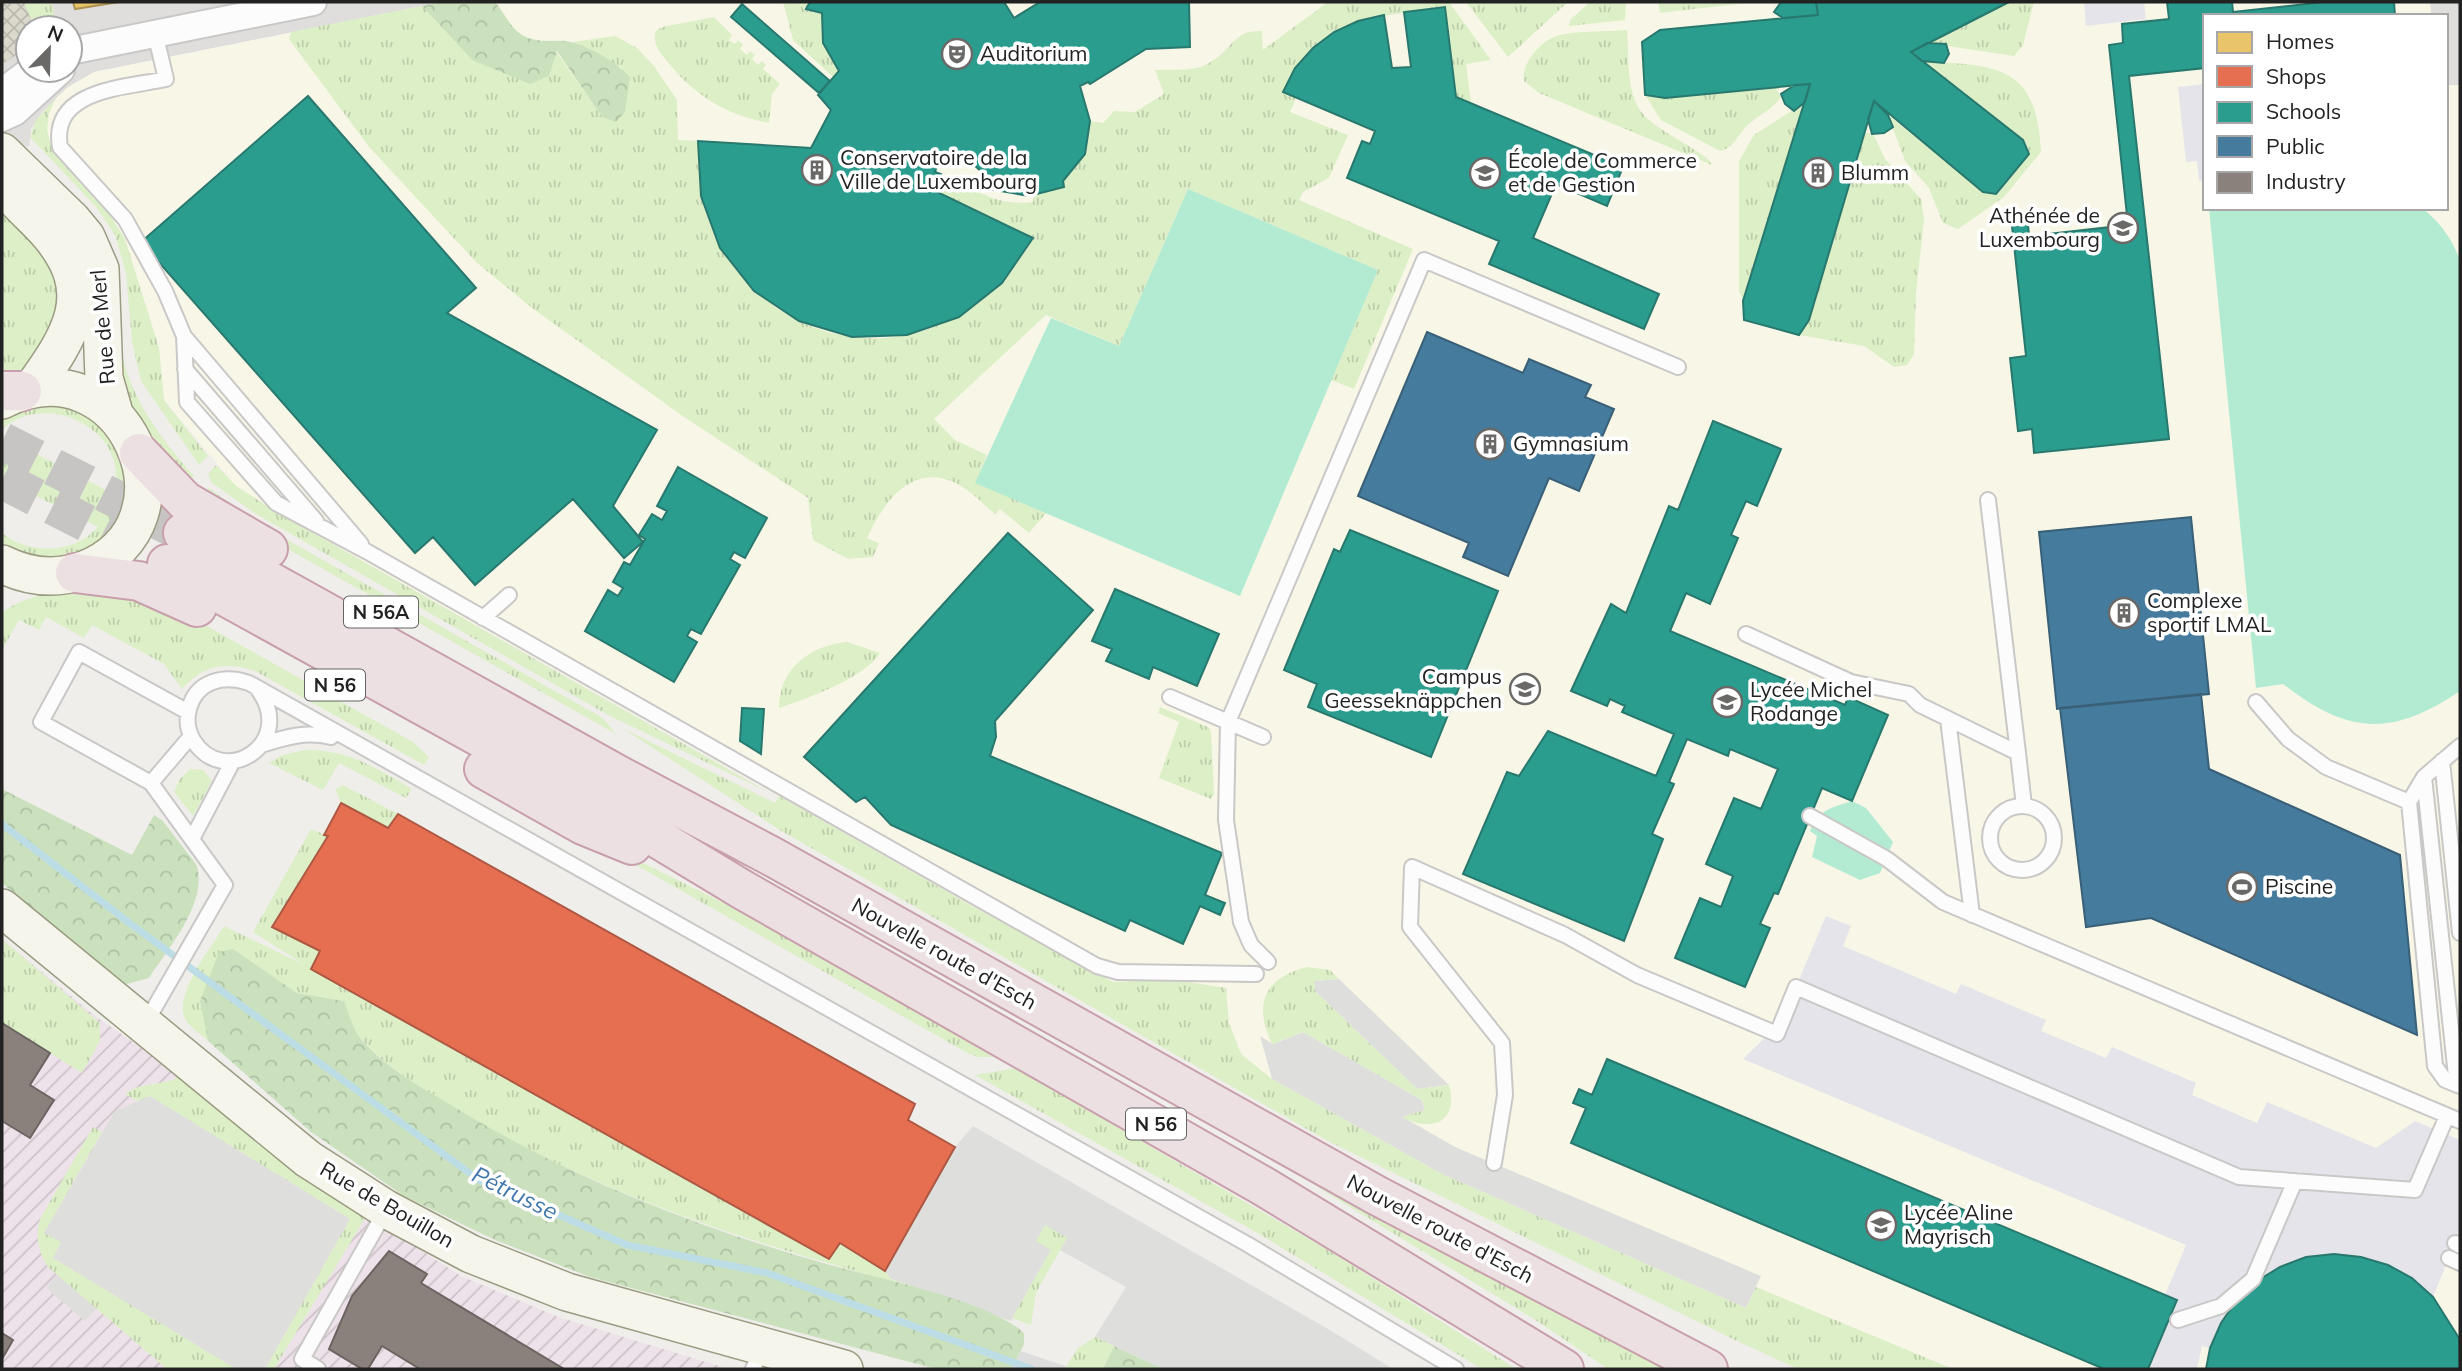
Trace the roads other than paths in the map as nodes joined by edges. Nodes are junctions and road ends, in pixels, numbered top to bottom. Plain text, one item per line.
1 (313, 2) edge
2 (155, 33) junction
3 (84, 52) edge
4 (46, 84) edge
5 (2, 118) edge
6 (2, 152) edge
7 (2, 181) edge
8 (184, 336) junction
9 (1678, 367) dead end
10 (185, 369) junction
11 (15, 393) edge
12 (114, 413) junction
13 (139, 453) junction
14 (1988, 500) dead end
15 (321, 527) junction
16 (366, 551) junction
17 (2, 564) edge
18 (75, 573) junction
19 (36, 576) junction
20 (509, 595) dead end
21 (2, 599) edge
22 (483, 618) junction
23 (1746, 634) dead end
24 (259, 691) junction
25 (1170, 697) dead end
26 (2256, 702) dead end
27 (188, 712) junction
28 (1948, 719) junction
29 (1228, 722) junction
30 (191, 736) junction
31 (1263, 737) dead end
32 (348, 741) junction
33 (261, 745) junction
34 (2460, 746) edge
35 (2018, 753) junction
36 (233, 761) junction
37 (2442, 761) junction
38 (2424, 777) junction
39 (151, 783) junction
40 (2409, 803) junction
41 (2024, 806) junction
42 (1810, 816) dead end
43 (192, 839) junction
44 (773, 857) junction
45 (743, 890) junction
46 (2, 908) edge
47 (1972, 915) junction
48 (2460, 933) edge
49 (1268, 962) dead end
50 (1256, 974) dead end
51 (144, 1026) junction
52 (2459, 1086) edge
53 (2454, 1119) edge
54 (1494, 1163) dead end
55 (2295, 1181) junction
56 (386, 1209) junction
57 (2178, 1320) dead end
58 (1657, 1343) junction
59 (758, 1358) edge
60 (299, 1364) edge
61 (318, 1369) edge
62 (844, 1369) edge
63 (1456, 1369) edge
64 (1564, 1369) edge
65 (1708, 1369) edge
66 (1728, 1369) edge

1 - 2 street
2 - 3 street
2 - 8 lane
4 - 5 street
6 - 12 street, Rue de Merl
7 - 11 street, Rue de Merl
8 - 10 lane
8 - 16 lane
9 - 29 lane
10 - 15 lane
10 - 15 lane
11 - 12 street
12 - 13 street
13 - 18 street
13 - 44 highway, N 56A
14 - 35 lane
15 - 16 lane
16 - 22 lane
17 - 19 street
18 - 19 street
18 - 45 highway, N 56
19 - 21 street
20 - 22 lane
22 - 50 lane
23 - 28 lane
24 - 27 lane
24 - 32 lane
24 - 33 lane
25 - 29 lane
26 - 40 lane
27 - 30 lane
27 - 39 lane
28 - 35 lane
28 - 47 lane
29 - 31 lane
29 - 49 lane
30 - 36 lane
30 - 39 lane
32 - 33 lane
32 - 63 lane
33 - 36 lane
34 - 37 lane
35 - 41 lane
36 - 43 lane
37 - 38 lane
37 - 48 lane
38 - 40 lane
38 - 52 lane
39 - 43 lane
40 - 52 lane
41 - 41 lane
42 - 47 lane
43 - 51 lane
44 - 45 highway, Nouvelle route d'Esch / N 56
44 - 58 highway, Nouvelle route d'Esch / N 56
45 - 64 highway, Nouvelle route d'Esch / N 56
46 - 51 street, Rue de Bouillon
47 - 53 lane
51 - 56 street, Rue de Bouillon
53 - 55 lane
54 - 55 lane
55 - 57 lane
56 - 59 street, Rue de Bouillon
56 - 60 lane
58 - 65 highway, Nouvelle route d'Esch
58 - 66 highway
59 - 62 street, Rue de Bouillon
60 - 61 lane

